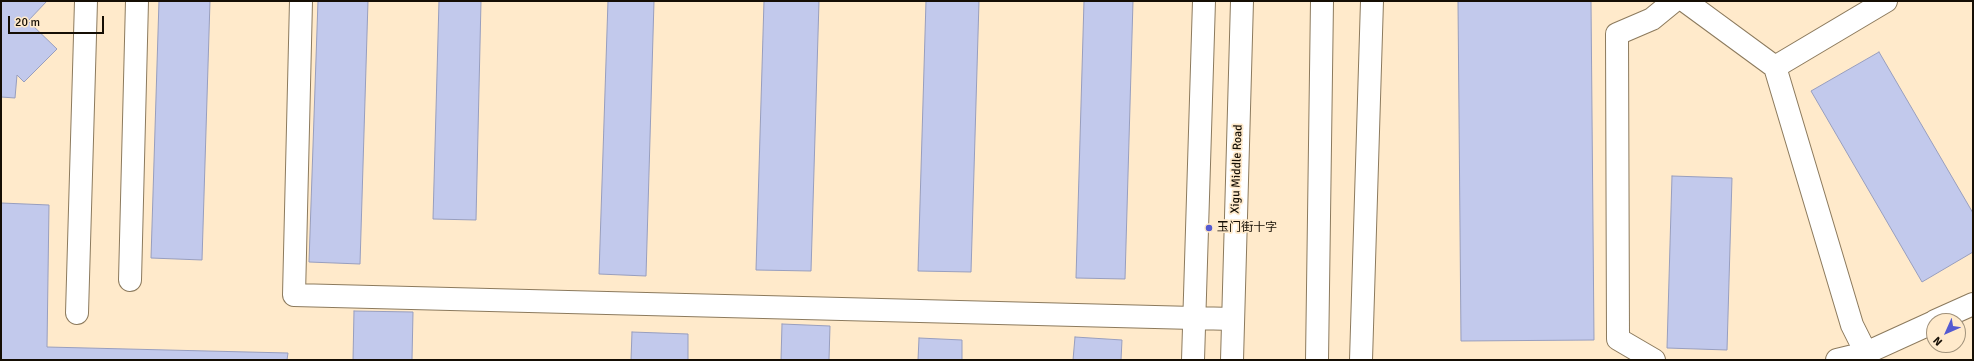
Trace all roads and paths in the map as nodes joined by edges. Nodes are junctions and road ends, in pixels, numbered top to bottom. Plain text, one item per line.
1 (86, 1) edge
2 (137, 1) edge
3 (300, 1) edge
4 (1204, 1) edge
5 (1242, 1) edge
6 (1322, 1) edge
7 (1372, 1) edge
8 (1674, 1) edge
9 (1686, 1) edge
10 (1886, 1) edge
11 (1775, 67) junction
12 (130, 280) dead end
13 (1973, 304) edge
14 (77, 313) dead end
15 (1953, 313) edge
16 (1194, 318) junction
17 (1233, 319) junction
18 (1926, 325) edge
19 (1866, 352) junction
20 (1192, 360) edge
21 (1232, 360) edge
22 (1317, 360) edge
23 (1361, 360) edge
24 (1654, 360) edge
25 (1837, 360) edge

1 - 14 street
2 - 12 street
3 - 16 street
4 - 16 street
5 - 17 street, Xigu Middle Road
6 - 22 street
7 - 23 street
8 - 24 street
9 - 11 street
10 - 11 street
11 - 19 street
13 - 15 street
16 - 17 street
16 - 20 street
17 - 21 street, Xigu Middle Road
18 - 19 street
19 - 25 street

